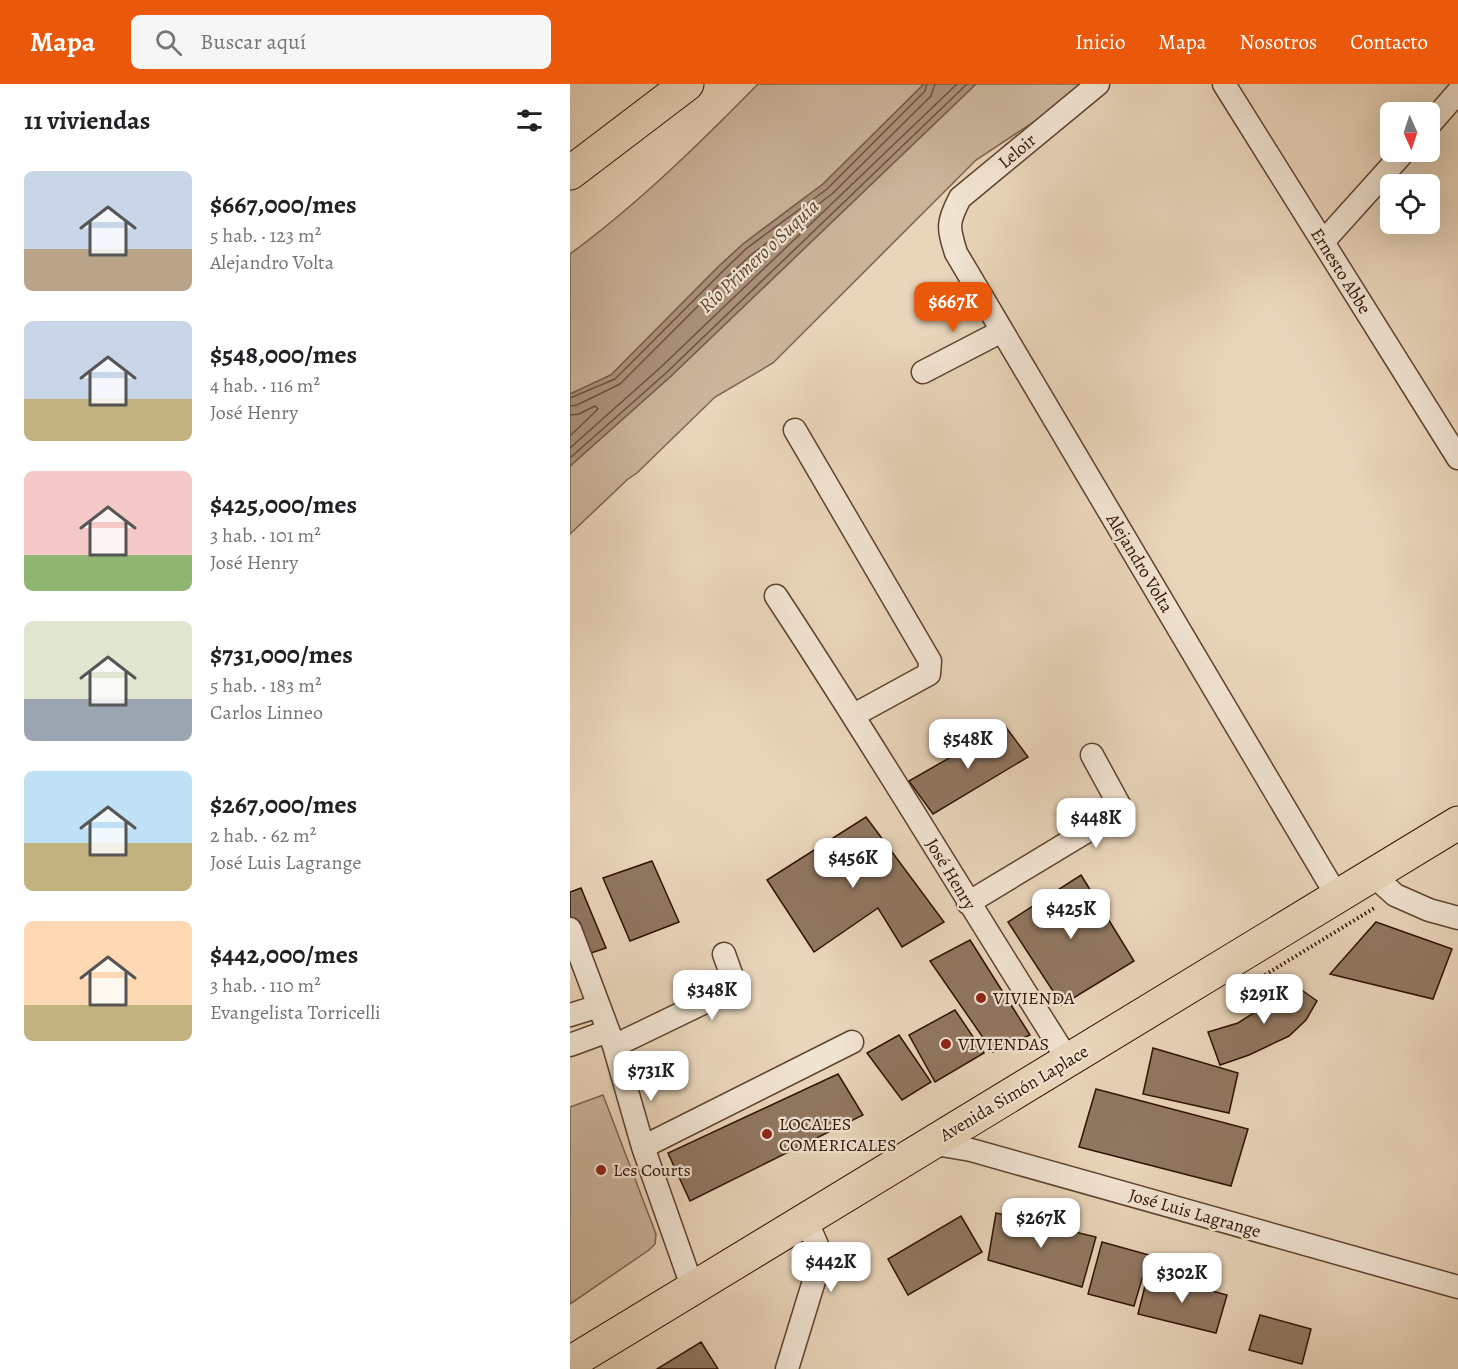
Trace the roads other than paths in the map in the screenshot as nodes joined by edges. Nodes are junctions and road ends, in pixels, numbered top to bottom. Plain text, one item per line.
1 (687, 84) edge
2 (1098, 84) edge
3 (1224, 84) edge
4 (1458, 92) edge
5 (1440, 113) edge
6 (1395, 162) edge
7 (570, 173) edge
8 (949, 228) joint
9 (1323, 242) junction
10 (1002, 331) junction
11 (923, 372) dead end
12 (795, 430) dead end
13 (1458, 458) edge
14 (776, 596) dead end
15 (854, 715) junction
16 (1092, 755) dead end
17 (1458, 823) edge
18 (1373, 875) junction
19 (1337, 896) junction
20 (968, 903) junction
21 (1458, 918) edge
22 (570, 929) edge
23 (724, 954) dead end
24 (599, 1006) junction
25 (570, 1016) edge
26 (611, 1039) junction
27 (852, 1042) dead end
28 (570, 1045) edge
29 (1068, 1060) junction
30 (930, 1143) junction
31 (643, 1147) junction
32 (806, 1220) junction
33 (1458, 1287) edge
34 (693, 1289) junction
35 (570, 1363) edge
36 (787, 1369) edge

1 - 7 main road
2 - 8 street, Leloir
3 - 9 street, Ernesto Abbe
4 - 5 street
6 - 9 street
8 - 10 street, Alejandro Volta
9 - 13 street, Ernesto Abbe
10 - 11 street
10 - 19 street, Alejandro Volta
12 - 15 street
14 - 15 street, José Henry
15 - 20 street, José Henry
16 - 20 street
17 - 18 main road, Avenida Simón Laplace
18 - 19 main road, Avenida Simón Laplace
18 - 21 street
19 - 29 main road, Avenida Simón Laplace
20 - 29 street, José Henry
22 - 24 street
23 - 26 street
24 - 25 street
24 - 26 street
26 - 28 street
26 - 31 street
27 - 31 street
29 - 30 main road, Avenida Simón Laplace
30 - 32 main road, Avenida Simón Laplace
30 - 33 street, José Luis Lagrange
31 - 34 street
32 - 34 main road, Avenida Simón Laplace
32 - 36 street
34 - 35 main road, Avenida Simón Laplace

